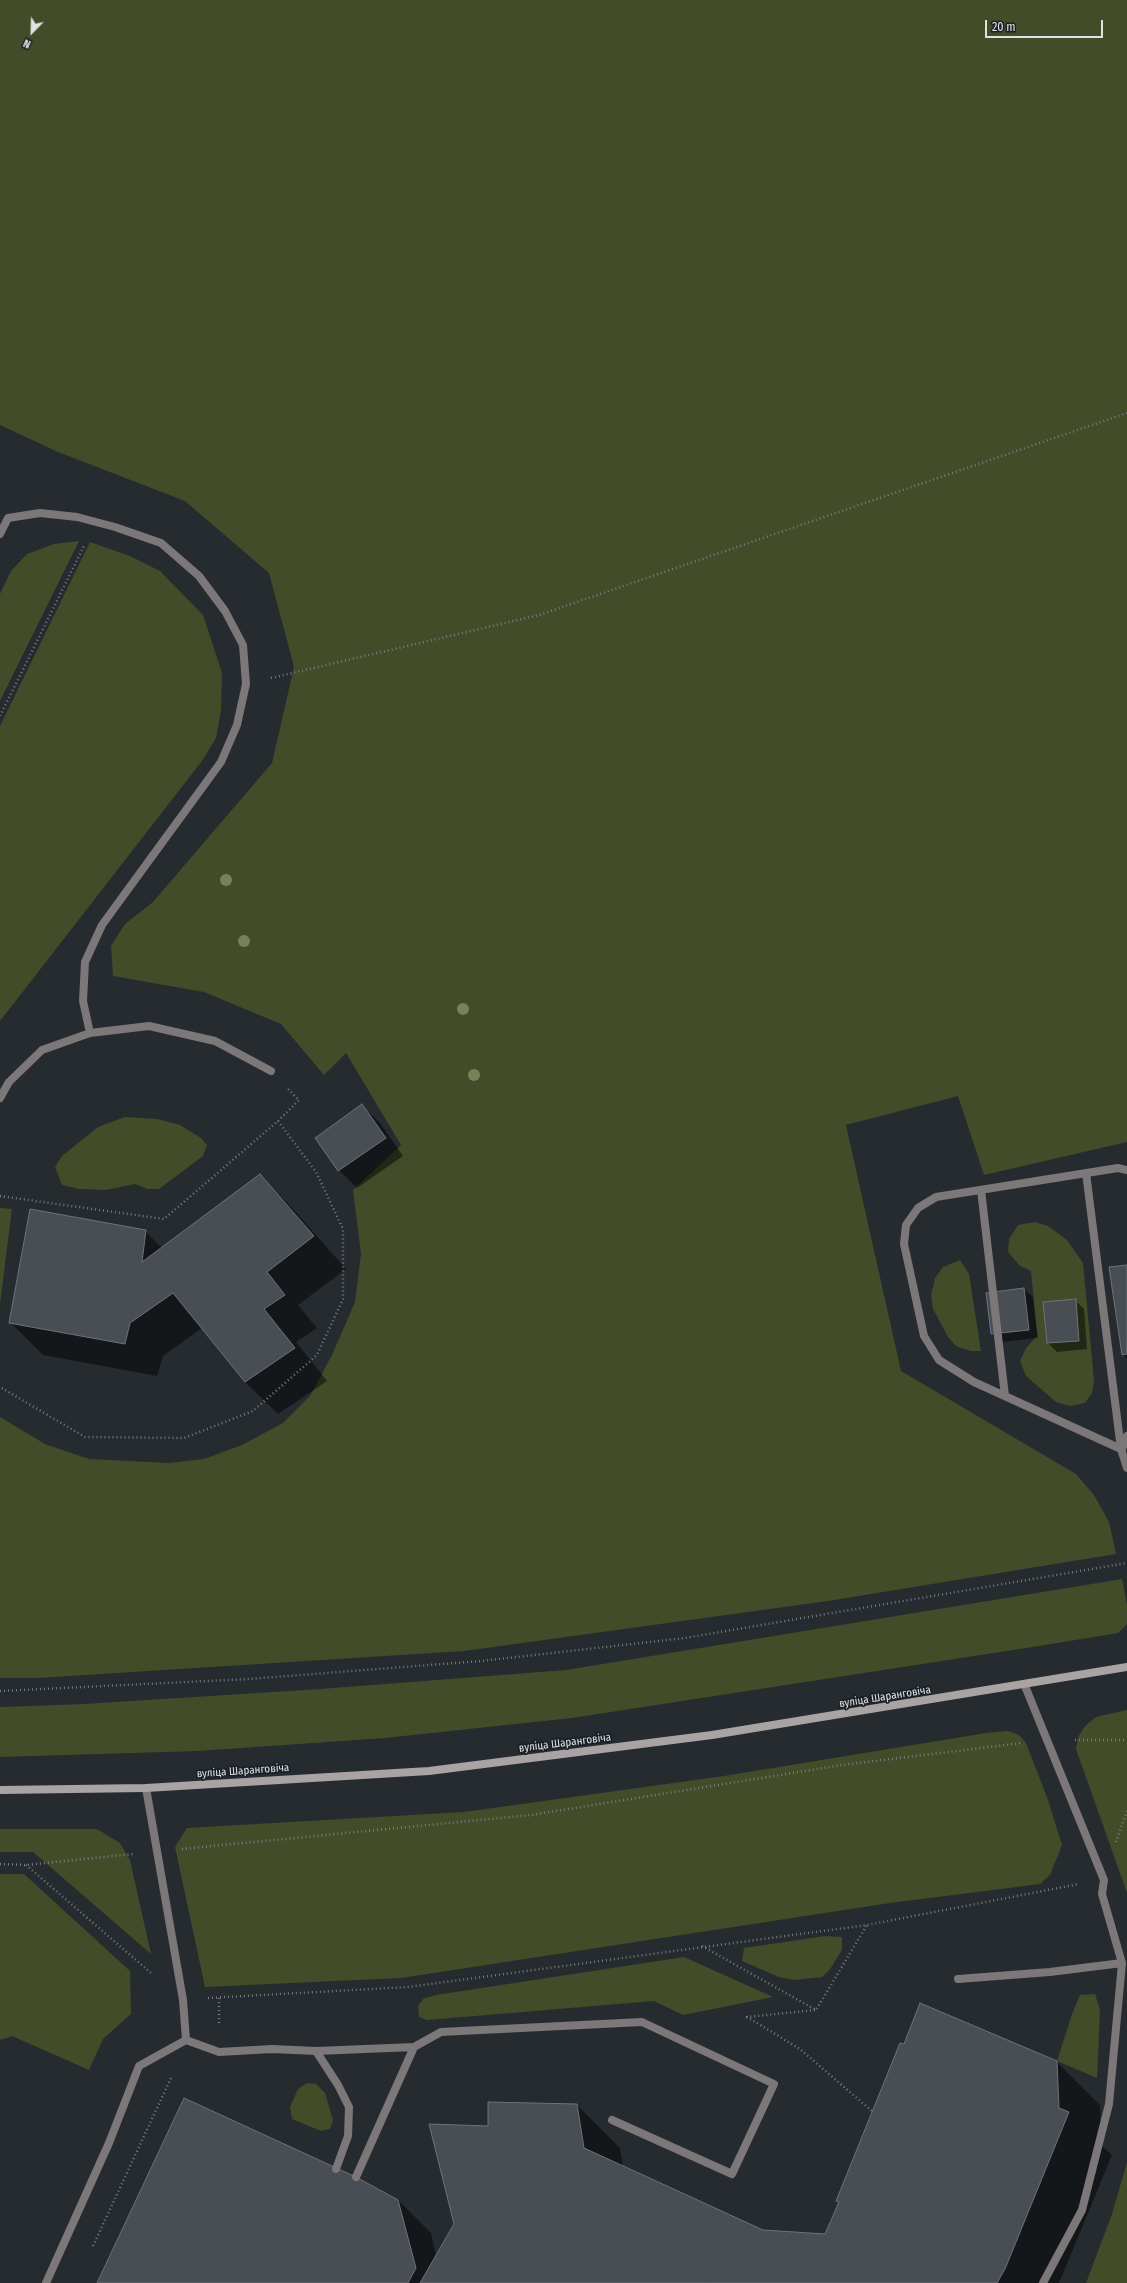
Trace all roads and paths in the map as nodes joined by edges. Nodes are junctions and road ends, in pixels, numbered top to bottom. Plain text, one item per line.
1 (1127, 413) edge
2 (95, 522) junction
3 (0, 534) edge
4 (246, 684) junction
5 (0, 716) edge
6 (90, 1033) junction
7 (271, 1071) joint
8 (0, 1098) edge
9 (278, 1121) junction
10 (1127, 1170) edge
11 (1086, 1173) junction
12 (980, 1190) junction
13 (0, 1196) edge
14 (0, 1387) edge
15 (1005, 1396) junction
16 (1127, 1436) edge
17 (1121, 1449) junction
18 (1127, 1468) edge
19 (1127, 1564) edge
20 (1127, 1668) edge
21 (1025, 1686) junction
22 (0, 1691) edge
23 (1047, 1740) junction
24 (1127, 1740) edge
25 (146, 1788) junction
26 (0, 1790) edge
27 (158, 1852) junction
28 (0, 1864) edge
29 (26, 1865) junction
30 (1104, 1880) junction
31 (867, 1925) junction
32 (702, 1946) junction
33 (1122, 1963) junction
34 (958, 1979) dead end
35 (219, 1998) junction
36 (183, 2000) junction
37 (816, 2010) junction
38 (186, 2040) junction
39 (414, 2047) junction
40 (316, 2051) junction
41 (219, 2052) junction
42 (175, 2070) dead end
43 (872, 2111) dead end
44 (612, 2120) dead end
45 (336, 2169) dead end
46 (356, 2177) dead end
47 (92, 2248) dead end
48 (46, 2283) edge
49 (1043, 2283) edge

1 - 4 path
2 - 3 lane
2 - 4 lane
2 - 5 path
4 - 6 lane
6 - 7 lane
6 - 8 lane
7 - 9 path
9 - 13 path
9 - 14 path
10 - 11 lane
11 - 12 lane
11 - 17 lane
12 - 15 lane
12 - 15 lane
15 - 17 lane
16 - 17 lane
17 - 18 lane
19 - 22 path
20 - 21 main road, вуліца Шаранговіча
21 - 23 lane
21 - 25 main road, вуліца Шаранговіча
23 - 24 path
23 - 27 path
23 - 30 lane
25 - 26 main road, вуліца Шаранговіча
25 - 27 lane
27 - 29 path
27 - 36 lane
28 - 29 path
29 - 36 path
30 - 31 path
30 - 33 lane
31 - 32 path
31 - 37 path
32 - 35 path
32 - 37 path
33 - 34 lane
33 - 49 lane
35 - 36 path
35 - 41 path
36 - 38 lane
37 - 43 path
38 - 41 lane
38 - 48 lane
39 - 40 lane
39 - 44 lane
39 - 46 lane
40 - 41 lane
40 - 45 lane
42 - 47 path

